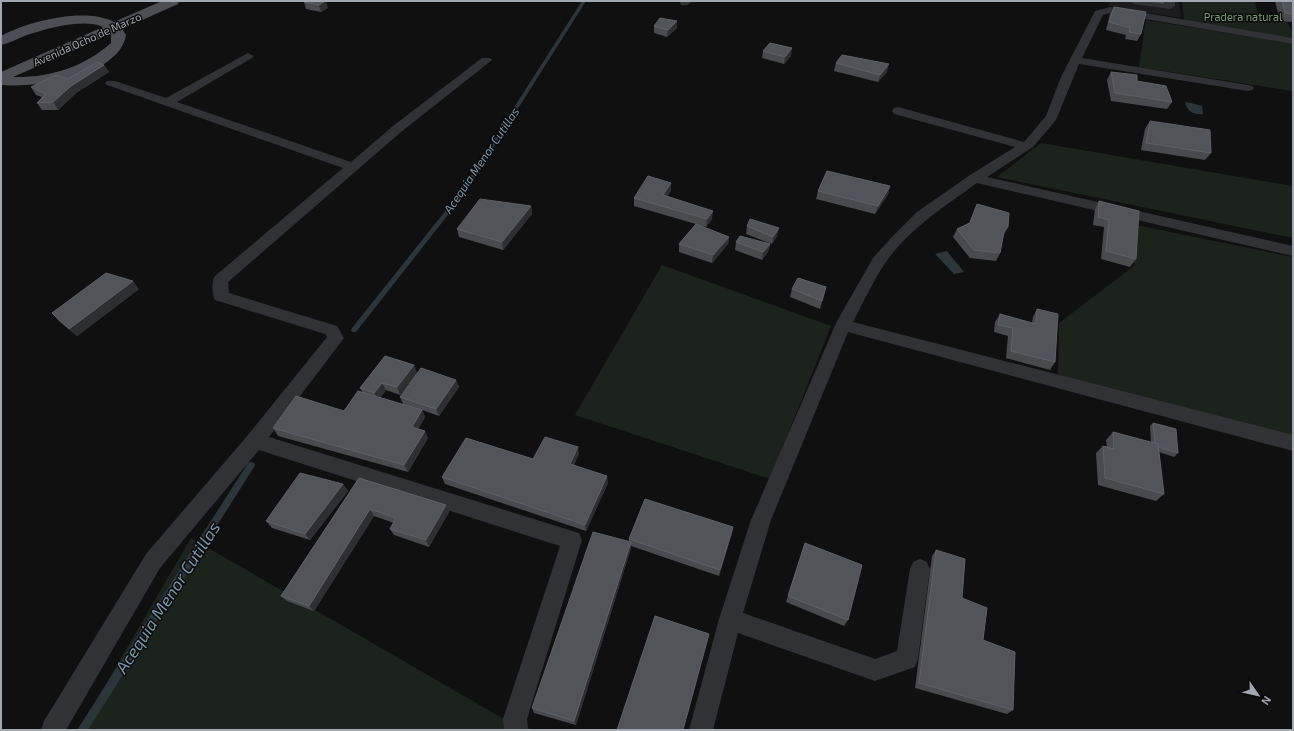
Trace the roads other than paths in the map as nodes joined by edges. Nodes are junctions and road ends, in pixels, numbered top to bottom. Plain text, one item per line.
1 (144, 1) edge
2 (172, 1) edge
3 (1134, 1) edge
4 (1170, 1) edge
5 (97, 21) junction
6 (113, 27) junction
7 (1, 41) edge
8 (1293, 41) edge
9 (248, 56) dead end
10 (486, 60) dead end
11 (1076, 60) junction
12 (1, 63) edge
13 (1, 77) edge
14 (1, 81) edge
15 (112, 83) dead end
16 (1248, 88) dead end
17 (168, 102) junction
18 (898, 111) dead end
19 (1025, 146) junction
20 (353, 167) junction
21 (975, 178) junction
22 (1293, 251) edge
23 (843, 325) junction
24 (255, 440) junction
25 (1293, 442) edge
26 (920, 569) dead end
27 (730, 619) junction
28 (53, 730) edge
29 (516, 730) edge
30 (701, 730) edge

1 - 5 main road, Avenida Ocho de Marzo
2 - 6 main road, Avenida Ocho de Marzo
3 - 4 street
5 - 6 main road
5 - 7 main road
5 - 12 main road, Avenida Ocho de Marzo
6 - 13 main road, Avenida Ocho de Marzo
6 - 14 main road
8 - 11 street
9 - 17 street
10 - 20 street
11 - 16 street
11 - 19 street
15 - 17 street
17 - 20 street
18 - 19 street
19 - 21 street
20 - 24 street
21 - 22 street
21 - 23 street
23 - 25 street
23 - 27 street
24 - 28 street
24 - 29 street
26 - 27 street
27 - 30 street

